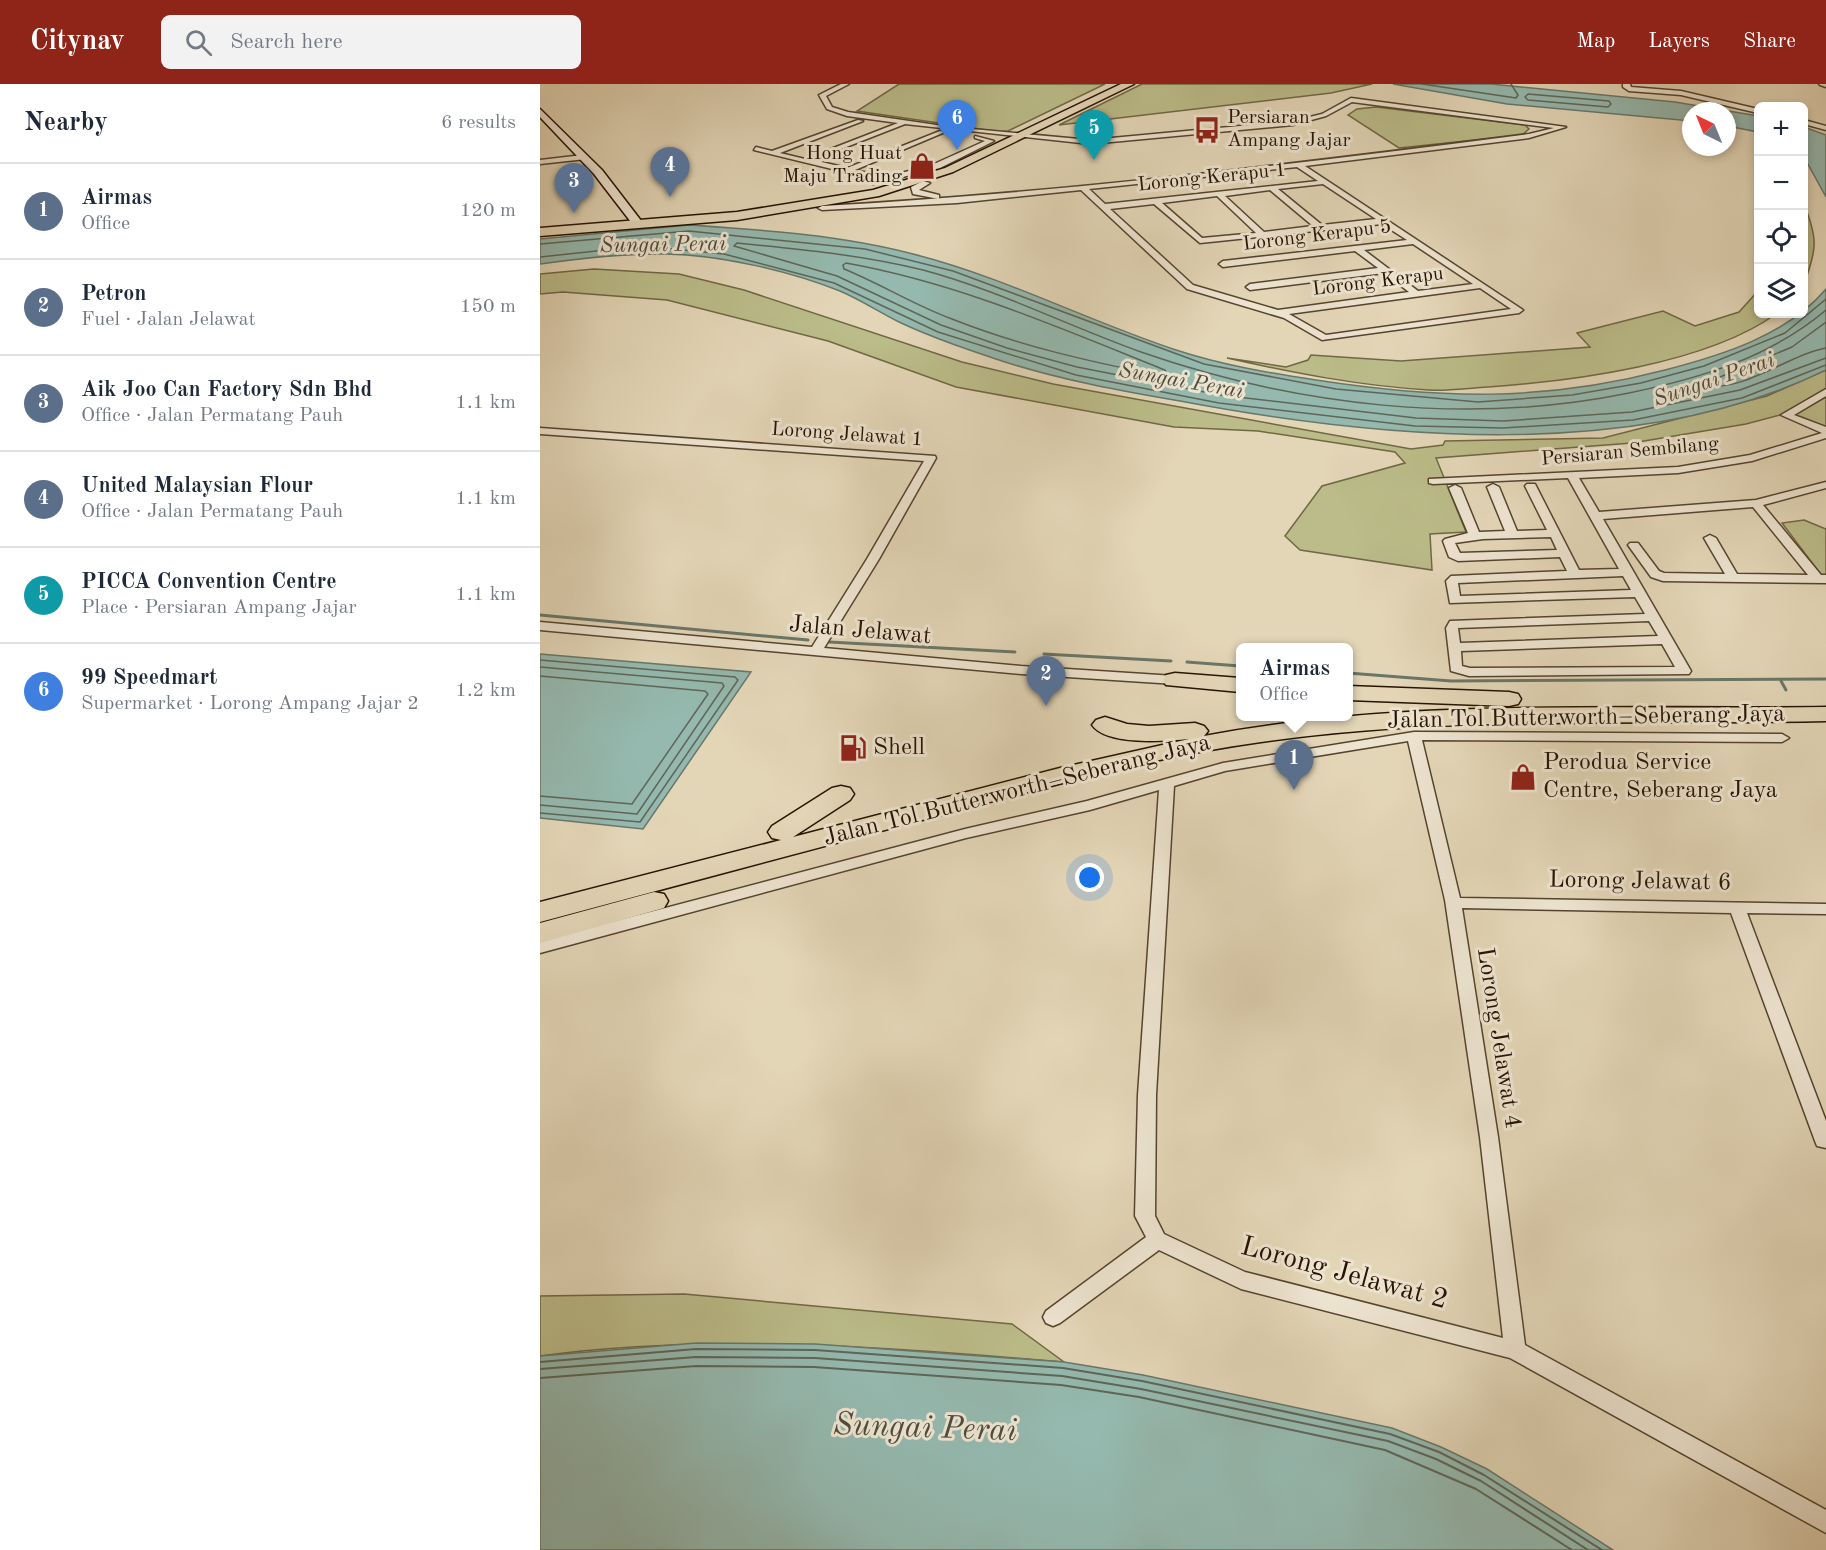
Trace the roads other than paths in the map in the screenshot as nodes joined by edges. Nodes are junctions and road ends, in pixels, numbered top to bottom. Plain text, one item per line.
1 (831, 84) edge
2 (846, 84) edge
3 (1129, 84) edge
4 (1627, 84) edge
5 (819, 89) dead end
6 (1754, 110) edge
7 (820, 111) dead end
8 (540, 112) edge
9 (860, 121) junction
10 (905, 123) junction
11 (1808, 123) edge
12 (897, 126) junction
13 (1826, 128) edge
14 (942, 132) junction
15 (1013, 138) junction
16 (1047, 141) junction
17 (756, 149) dead end
18 (772, 153) junction
19 (582, 157) junction
20 (805, 161) junction
21 (540, 162) edge
22 (1303, 167) junction
23 (847, 171) junction
24 (865, 175) dead end
25 (873, 182) dead end
26 (1325, 182) junction
27 (926, 183) junction
28 (1082, 187) junction
29 (1272, 188) junction
30 (1089, 194) junction
31 (1219, 194) junction
32 (963, 200) junction
33 (1156, 201) junction
34 (1103, 207) junction
35 (822, 208) junction
36 (737, 216) junction
37 (1384, 221) junction
38 (638, 224) junction
39 (1320, 228) junction
40 (540, 232) edge
41 (1262, 234) junction
42 (1415, 241) junction
43 (1358, 248) junction
44 (1223, 264) dead end
45 (1386, 270) junction
46 (1483, 285) junction
47 (1250, 287) dead end
48 (1418, 295) junction
49 (1278, 313) junction
50 (1826, 392) edge
51 (540, 431) edge
52 (1826, 433) edge
53 (1573, 477) junction
54 (1433, 481) dead end
55 (1826, 485) edge
56 (1532, 486) dead end
57 (1493, 487) dead end
58 (1455, 488) dead end
59 (1756, 503) junction
60 (1596, 516) junction
61 (1555, 534) junction
62 (1513, 535) junction
63 (1474, 537) junction
64 (1710, 538) dead end
65 (1634, 545) dead end
66 (1565, 553) junction
67 (1628, 572) junction
68 (1575, 574) junction
69 (1734, 579) junction
70 (1822, 579) edge
71 (1640, 593) junction
72 (1653, 617) junction
73 (540, 626) edge
74 (1666, 640) junction
75 (1454, 647) junction
76 (817, 649) junction
77 (1175, 680) joint
78 (1236, 685) edge
79 (1353, 693) edge
80 (1826, 700) edge
81 (1561, 701) junction
82 (1353, 711) edge
83 (1826, 714) edge
84 (1694, 717) junction
85 (1277, 721) edge
86 (1105, 725) dead end
87 (1414, 736) junction
88 (1204, 737) junction
89 (1674, 737) junction
90 (1782, 738) dead end
91 (1167, 785) junction
92 (841, 794) dead end
93 (782, 832) junction
94 (540, 896) edge
95 (1454, 903) junction
96 (1737, 908) junction
97 (1826, 909) edge
98 (540, 912) edge
99 (540, 933) edge
100 (540, 947) edge
101 (1824, 1141) dead end
102 (1157, 1240) junction
103 (1053, 1317) dead end
104 (1515, 1350) junction
105 (1826, 1522) edge

1 - 5 street
2 - 10 street
3 - 15 main road
4 - 6 street
7 - 9 street
8 - 19 main road
9 - 12 street
9 - 18 street
10 - 12 street
10 - 15 street
11 - 13 street
12 - 14 street
12 - 20 street
14 - 15 street
14 - 23 street
15 - 16 main road
15 - 16 main road
15 - 25 street
15 - 27 main road
15 - 36 main road
16 - 22 street
17 - 18 street
18 - 20 street
19 - 21 street
19 - 38 main road
20 - 23 street
22 - 26 street
22 - 28 street
22 - 30 street
23 - 24 street
26 - 29 street, Lorong Kerapu 1
26 - 37 street
27 - 32 street
27 - 35 main road
28 - 30 street
28 - 32 street
29 - 31 street, Lorong Kerapu 1
29 - 39 street
30 - 34 street
31 - 33 street, Lorong Kerapu 1
31 - 41 street
32 - 35 street
33 - 34 street, Lorong Kerapu 1
33 - 41 street
34 - 49 street
35 - 36 main road
36 - 38 main road
37 - 39 street
37 - 42 street
38 - 40 main road
39 - 41 street
42 - 43 street, Lorong Kerapu 5
42 - 46 street
43 - 44 street, Lorong Kerapu 5
43 - 45 street
45 - 47 street
45 - 48 street
46 - 48 street, Lorong Kerapu
46 - 49 street
48 - 49 street, Lorong Kerapu
50 - 52 street
51 - 76 street, Lorong Jelawat 1
52 - 53 street, Persiaran Sembilang
53 - 54 street, Persiaran Sembilang
53 - 60 street
55 - 59 street
56 - 61 street
57 - 62 street
58 - 63 street
59 - 60 street
59 - 70 street
60 - 67 street
61 - 62 street
61 - 66 street
62 - 63 street
63 - 66 street
64 - 69 street
65 - 69 street
66 - 68 street
67 - 68 street
67 - 71 street
68 - 71 street
69 - 70 street
71 - 72 street
72 - 74 street
72 - 75 street
73 - 76 street, Jalan Jelawat
74 - 75 street
74 - 75 street
76 - 77 street, Jalan Jelawat
77 - 78 highway
79 - 81 highway
80 - 81 highway, Jalan Tol Butterworth–Seberang Jaya
81 - 82 highway, Jalan Tol Butterworth–Seberang Jaya
83 - 84 highway, Jalan Tol Butterworth–Seberang Jaya
84 - 88 highway, Jalan Tol Butterworth–Seberang Jaya
84 - 89 highway
85 - 88 highway, Jalan Tol Butterworth–Seberang Jaya
86 - 88 highway
87 - 89 street
87 - 91 street
87 - 95 street, Lorong Jelawat 4
88 - 93 highway, Jalan Tol Butterworth–Seberang Jaya
88 - 98 highway, Jalan Tol Butterworth–Seberang Jaya
88 - 99 highway
89 - 90 street
91 - 100 street
91 - 102 street
92 - 93 highway
93 - 94 highway, Jalan Tol Butterworth–Seberang Jaya
95 - 96 street, Lorong Jelawat 6
95 - 104 street, Lorong Jelawat 4
96 - 97 street, Lorong Jelawat 6
96 - 101 street
102 - 103 street
102 - 104 street, Lorong Jelawat 2
104 - 105 street, Lorong Jelawat 2

